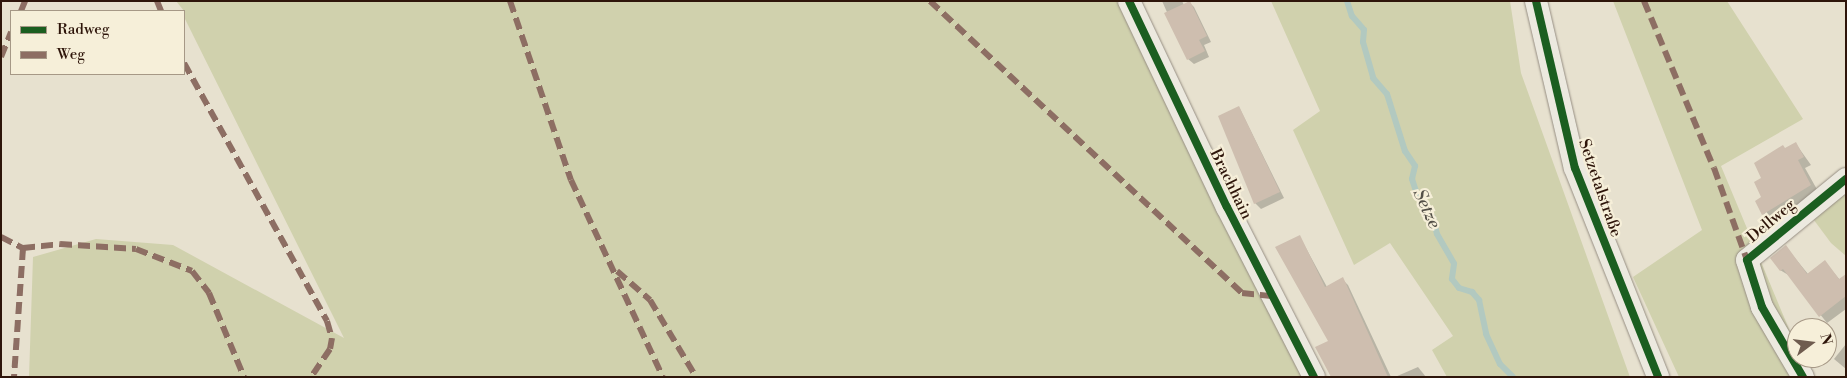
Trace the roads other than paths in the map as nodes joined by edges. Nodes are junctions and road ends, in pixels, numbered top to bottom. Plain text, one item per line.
1 (1130, 1) edge
2 (1536, 1) edge
3 (1846, 179) edge
4 (1314, 377) edge
5 (1658, 377) edge
6 (1803, 377) edge

1 - 4 street, Brachhain
2 - 5 street, Setzetalstraße
3 - 6 street, Dellweg

